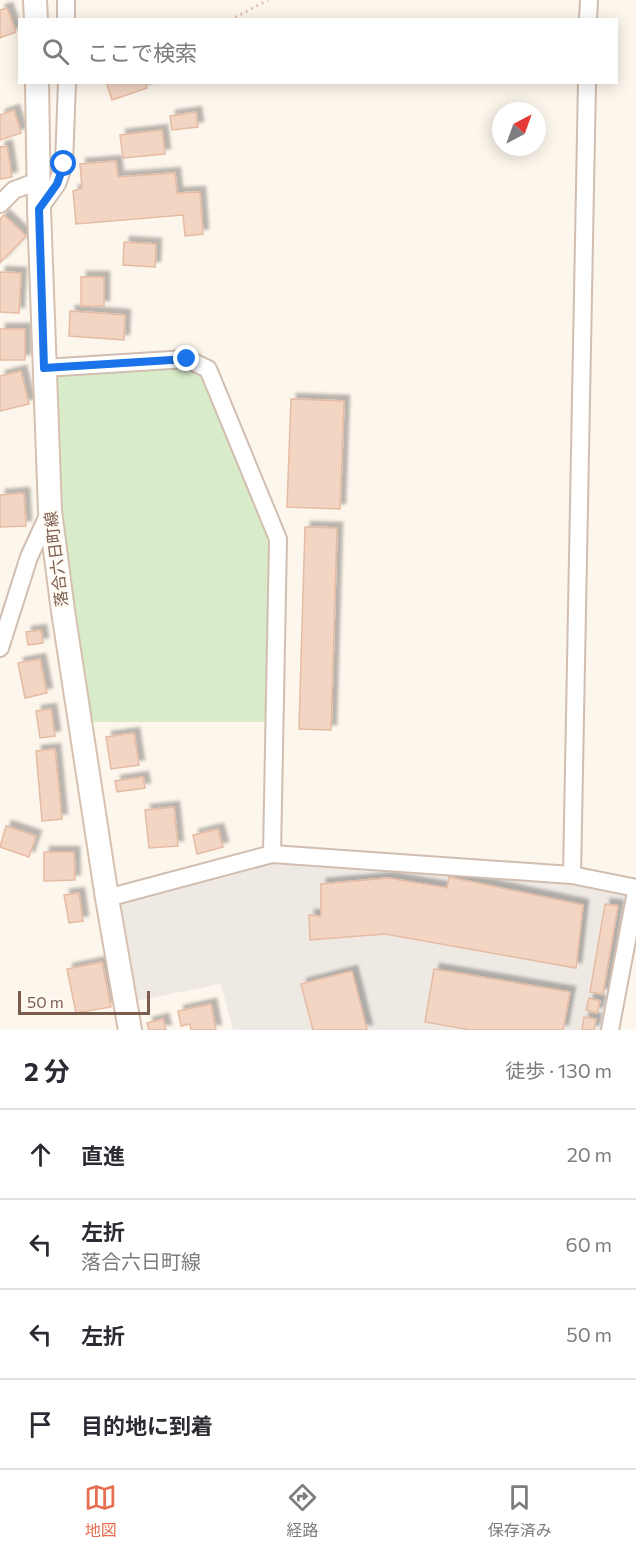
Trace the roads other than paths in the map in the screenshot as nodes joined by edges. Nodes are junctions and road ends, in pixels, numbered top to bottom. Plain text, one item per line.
1 (35, 0) edge
2 (66, 0) edge
3 (589, 0) edge
4 (36, 18) edge
5 (66, 18) edge
6 (588, 18) edge
7 (37, 84) edge
8 (67, 84) edge
9 (587, 84) edge
10 (38, 181) junction
11 (0, 204) edge
12 (39, 209) junction
13 (44, 368) junction
14 (50, 511) junction
15 (0, 648) edge
16 (272, 854) junction
17 (572, 875) junction
18 (636, 890) edge
19 (107, 898) junction
20 (130, 1030) edge
21 (610, 1030) edge

1 - 4 main road
2 - 5 street
3 - 6 street
7 - 10 main road, 落合六日町線
8 - 12 street
9 - 17 street
10 - 11 street
10 - 12 main road, 落合六日町線
12 - 13 main road, 落合六日町線
13 - 14 main road, 落合六日町線
13 - 16 street
14 - 15 street
14 - 19 main road, 落合六日町線
16 - 17 street
16 - 19 street
17 - 18 street
18 - 21 street
19 - 20 main road, 落合六日町線

